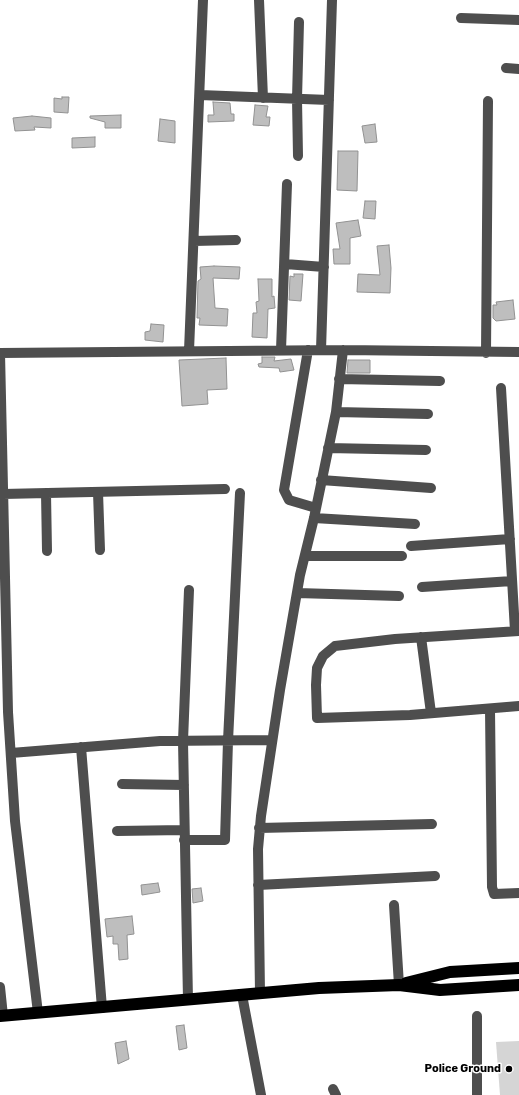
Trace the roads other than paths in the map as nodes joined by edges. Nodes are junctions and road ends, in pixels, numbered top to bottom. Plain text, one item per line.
1 (203, 0) edge
2 (259, 0) edge
3 (332, 0) edge
4 (461, 18) dead end
5 (519, 20) edge
6 (299, 22) dead end
7 (506, 68) dead end
8 (519, 68) edge
9 (200, 96) junction
10 (263, 98) junction
11 (297, 99) junction
12 (329, 100) junction
13 (488, 101) dead end
14 (298, 156) dead end
15 (287, 184) dead end
16 (236, 240) dead end
17 (194, 242) junction
18 (284, 264) junction
19 (324, 267) junction
20 (281, 350) junction
21 (308, 350) junction
22 (321, 350) junction
23 (342, 350) junction
24 (189, 351) junction
25 (519, 352) edge
26 (0, 353) edge
27 (486, 353) junction
28 (339, 379) junction
29 (440, 380) dead end
30 (501, 388) dead end
31 (336, 412) junction
32 (428, 414) dead end
33 (328, 448) junction
34 (426, 450) dead end
35 (321, 480) junction
36 (226, 488) dead end
37 (431, 488) dead end
38 (98, 492) junction
39 (46, 493) junction
40 (240, 493) dead end
41 (3, 494) junction
42 (315, 513) junction
43 (2, 522) edge
44 (415, 524) dead end
45 (510, 539) junction
46 (411, 546) dead end
47 (100, 550) dead end
48 (47, 551) dead end
49 (306, 556) junction
50 (402, 556) dead end
51 (2, 558) edge
52 (515, 564) edge
53 (512, 581) junction
54 (422, 587) dead end
55 (189, 590) dead end
56 (297, 594) junction
57 (399, 596) dead end
58 (517, 631) edge
59 (421, 637) junction
60 (519, 706) edge
61 (490, 709) junction
62 (430, 713) junction
63 (272, 740) junction
64 (183, 741) junction
65 (228, 741) junction
66 (81, 748) junction
67 (11, 753) junction
68 (122, 784) dead end
69 (184, 785) junction
70 (432, 824) dead end
71 (259, 828) junction
72 (118, 831) dead end
73 (184, 835) junction
74 (435, 876) dead end
75 (258, 885) junction
76 (519, 893) edge
77 (394, 906) dead end
78 (519, 968) edge
79 (399, 985) junction
80 (519, 985) edge
81 (0, 987) edge
82 (260, 993) junction
83 (242, 995) junction
84 (188, 1000) junction
85 (102, 1008) junction
86 (38, 1013) junction
87 (2, 1016) edge
88 (477, 1016) dead end
89 (261, 1095) edge
90 (477, 1095) edge

1 - 9 street
2 - 10 street
3 - 12 street
4 - 5 street
6 - 11 street
7 - 8 street
9 - 10 street
9 - 17 street
10 - 11 street
11 - 12 street
11 - 14 street
12 - 19 street
13 - 27 street
15 - 18 street
16 - 17 street
17 - 24 street
18 - 19 street
18 - 20 street
19 - 22 street
20 - 21 street
20 - 24 street
21 - 22 street
21 - 42 street
22 - 23 street
23 - 27 street
23 - 28 street
24 - 26 street
25 - 27 street
26 - 41 street
28 - 29 street
28 - 31 street
30 - 45 street
31 - 32 street
31 - 33 street
33 - 34 street
33 - 35 street
35 - 37 street
35 - 42 street
36 - 38 street
38 - 39 street
38 - 47 street
39 - 41 street
39 - 48 street
40 - 65 street
41 - 43 street
42 - 44 street
42 - 49 street
43 - 51 street
45 - 46 street
45 - 52 street
49 - 50 street
49 - 56 street
51 - 67 street
52 - 53 street
53 - 54 street
53 - 58 street
55 - 64 street
56 - 57 street
56 - 63 street
58 - 59 street
59 - 62 street
59 - 62 street
60 - 61 street
61 - 62 street
61 - 76 street
63 - 65 street
63 - 71 street
64 - 65 street
64 - 66 street
64 - 69 street
65 - 73 street
66 - 67 street
66 - 85 street
67 - 86 street
68 - 69 street
69 - 73 street
70 - 71 street
71 - 75 street
72 - 73 street
73 - 84 street
74 - 75 street
75 - 82 street
77 - 79 street
78 - 79 highway
79 - 80 highway
79 - 82 highway
81 - 87 street
82 - 83 highway
83 - 84 highway
83 - 89 street
84 - 85 highway
85 - 86 highway
86 - 87 highway
88 - 90 street

